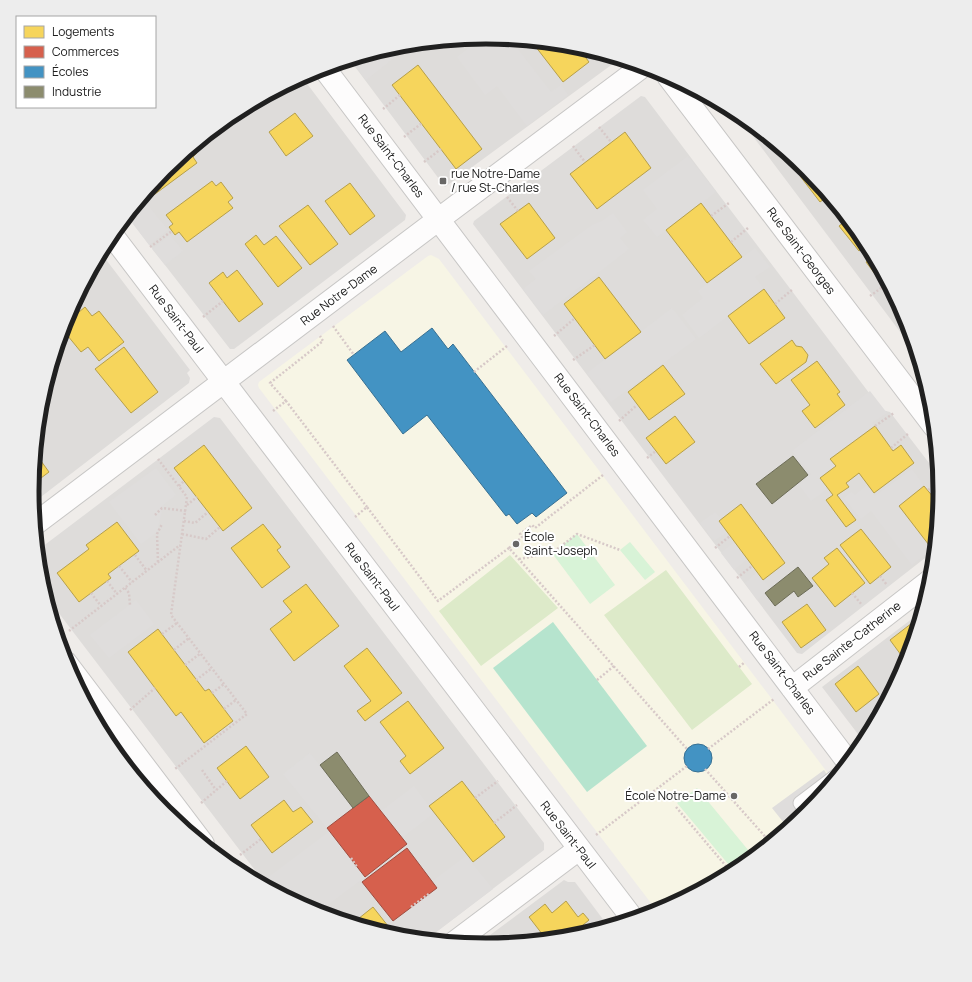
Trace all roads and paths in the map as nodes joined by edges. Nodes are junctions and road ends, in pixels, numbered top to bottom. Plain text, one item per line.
1 (637, 71) edge
2 (328, 73) edge
3 (676, 86) edge
4 (400, 95) dead end
5 (382, 109) dead end
6 (422, 123) dead end
7 (597, 125) dead end
8 (404, 137) dead end
9 (611, 142) dead end
10 (572, 144) dead end
11 (441, 149) dead end
12 (422, 162) dead end
13 (585, 162) dead end
14 (505, 194) dead end
15 (729, 203) dead end
16 (518, 211) dead end
17 (711, 216) dead end
18 (439, 219) junction
19 (748, 228) dead end
20 (172, 231) dead end
21 (116, 240) edge
22 (731, 242) dead end
23 (148, 248) dead end
24 (884, 286) dead end
25 (794, 289) dead end
26 (870, 296) dead end
27 (223, 301) dead end
28 (775, 304) dead end
29 (202, 318) dead end
30 (575, 318) dead end
31 (332, 324) dead end
32 (554, 336) dead end
33 (321, 338) dead end
34 (595, 345) dead end
35 (507, 346) dead end
36 (354, 355) dead end
37 (573, 360) dead end
38 (474, 372) dead end
39 (224, 382) junction
40 (286, 401) junction
41 (637, 405) dead end
42 (272, 411) dead end
43 (894, 413) dead end
44 (926, 415) edge
45 (619, 421) dead end
46 (875, 426) dead end
47 (909, 433) dead end
48 (891, 448) dead end
49 (656, 450) dead end
50 (156, 457) dead end
51 (647, 458) dead end
52 (604, 474) dead end
53 (184, 481) dead end
54 (179, 486) junction
55 (933, 486) edge
56 (928, 490) dead end
57 (197, 497) dead end
58 (187, 504) junction
59 (367, 507) junction
60 (186, 511) junction
61 (208, 512) dead end
62 (155, 515) dead end
63 (353, 518) dead end
64 (40, 520) edge
65 (184, 521) junction
66 (162, 524) dead end
67 (220, 527) dead end
68 (182, 534) junction
69 (730, 536) dead end
70 (181, 545) junction
71 (509, 548) junction
72 (714, 548) dead end
73 (620, 550) dead end
74 (135, 555) dead end
75 (519, 559) junction
76 (158, 563) junction
77 (120, 566) dead end
78 (752, 566) dead end
79 (147, 571) junction
80 (880, 576) dead end
81 (737, 578) dead end
82 (107, 581) dead end
83 (132, 582) junction
84 (922, 587) edge
85 (125, 588) junction
86 (890, 590) dead end
87 (91, 593) dead end
88 (852, 593) dead end
89 (117, 594) junction
90 (130, 605) dead end
91 (101, 606) junction
92 (865, 609) dead end
93 (177, 623) junction
94 (69, 631) dead end
95 (162, 634) dead end
96 (189, 638) junction
97 (174, 650) dead end
98 (201, 653) junction
99 (746, 662) dead end
100 (185, 665) dead end
101 (614, 666) junction
102 (739, 666) dead end
103 (212, 668) junction
104 (196, 680) dead end
105 (597, 680) dead end
106 (224, 684) junction
107 (84, 687) edge
108 (155, 688) dead end
109 (212, 693) dead end
110 (783, 693) junction
111 (236, 700) junction
112 (224, 709) dead end
113 (130, 711) dead end
114 (687, 749) dead end
115 (708, 749) dead end
116 (844, 758) edge
117 (686, 766) dead end
118 (175, 769) dead end
119 (705, 769) dead end
120 (202, 770) dead end
121 (499, 780) dead end
122 (227, 781) dead end
123 (821, 787) edge
124 (216, 790) junction
125 (475, 798) dead end
126 (200, 803) dead end
127 (518, 804) dead end
128 (803, 806) edge
129 (676, 807) dead end
130 (494, 823) dead end
131 (188, 824) edge
132 (596, 836) dead end
133 (261, 839) dead end
134 (767, 839) edge
135 (579, 849) junction
136 (240, 855) dead end
137 (350, 858) dead end
138 (357, 867) dead end
139 (727, 867) edge
140 (430, 893) dead end
141 (411, 907) dead end
142 (629, 914) edge
143 (461, 937) edge

1 - 18 street, Rue Notre-Dame
2 - 18 street, Rue Saint-Charles
3 - 44 street, Rue Saint-Georges
4 - 5 path
6 - 8 path
7 - 9 path
10 - 13 path
11 - 12 path
14 - 16 path
15 - 17 path
18 - 39 street, Rue Notre-Dame
18 - 110 street, Rue Saint-Charles
19 - 22 path
20 - 23 path
21 - 39 street, Rue Saint-Paul
24 - 26 path
25 - 28 path
27 - 29 path
30 - 32 path
31 - 36 path
33 - 40 path
34 - 37 path
35 - 38 path
39 - 64 street, Rue Notre-Dame
39 - 135 street, Rue Saint-Paul
40 - 42 path
40 - 59 path
41 - 45 path
43 - 46 path
47 - 48 path
49 - 51 path
50 - 54 path
52 - 71 path
53 - 54 path
54 - 58 path
55 - 56 path
57 - 58 path
58 - 60 path
59 - 63 path
59 - 71 path
60 - 62 path
60 - 65 path
61 - 65 path
65 - 68 path
66 - 76 path
67 - 68 path
68 - 70 path
69 - 72 path
70 - 76 path
70 - 93 path
71 - 75 path
73 - 75 path
74 - 79 path
75 - 101 path
76 - 79 path
77 - 83 path
78 - 81 path
79 - 83 path
80 - 86 path
82 - 89 path
83 - 85 path
84 - 110 street, Rue Sainte-Catherine
85 - 89 path
85 - 90 path
87 - 91 path
88 - 92 path
89 - 91 path
91 - 94 path
93 - 95 path
93 - 96 path
96 - 97 path
96 - 98 path
98 - 100 path
98 - 103 path
99 - 102 path
101 - 105 path
101 - 114 path
103 - 104 path
103 - 106 path
106 - 109 path
106 - 111 path
107 - 131 street
108 - 113 path
110 - 115 path
110 - 116 street, Rue Saint-Charles
111 - 112 path
111 - 118 path
117 - 132 path
119 - 134 path
120 - 124 path
121 - 125 path
122 - 124 path
123 - 128 lane
124 - 126 path
127 - 130 path
129 - 139 path
133 - 136 path
135 - 142 street, Rue Saint-Paul
135 - 143 street
137 - 138 path
140 - 141 path

